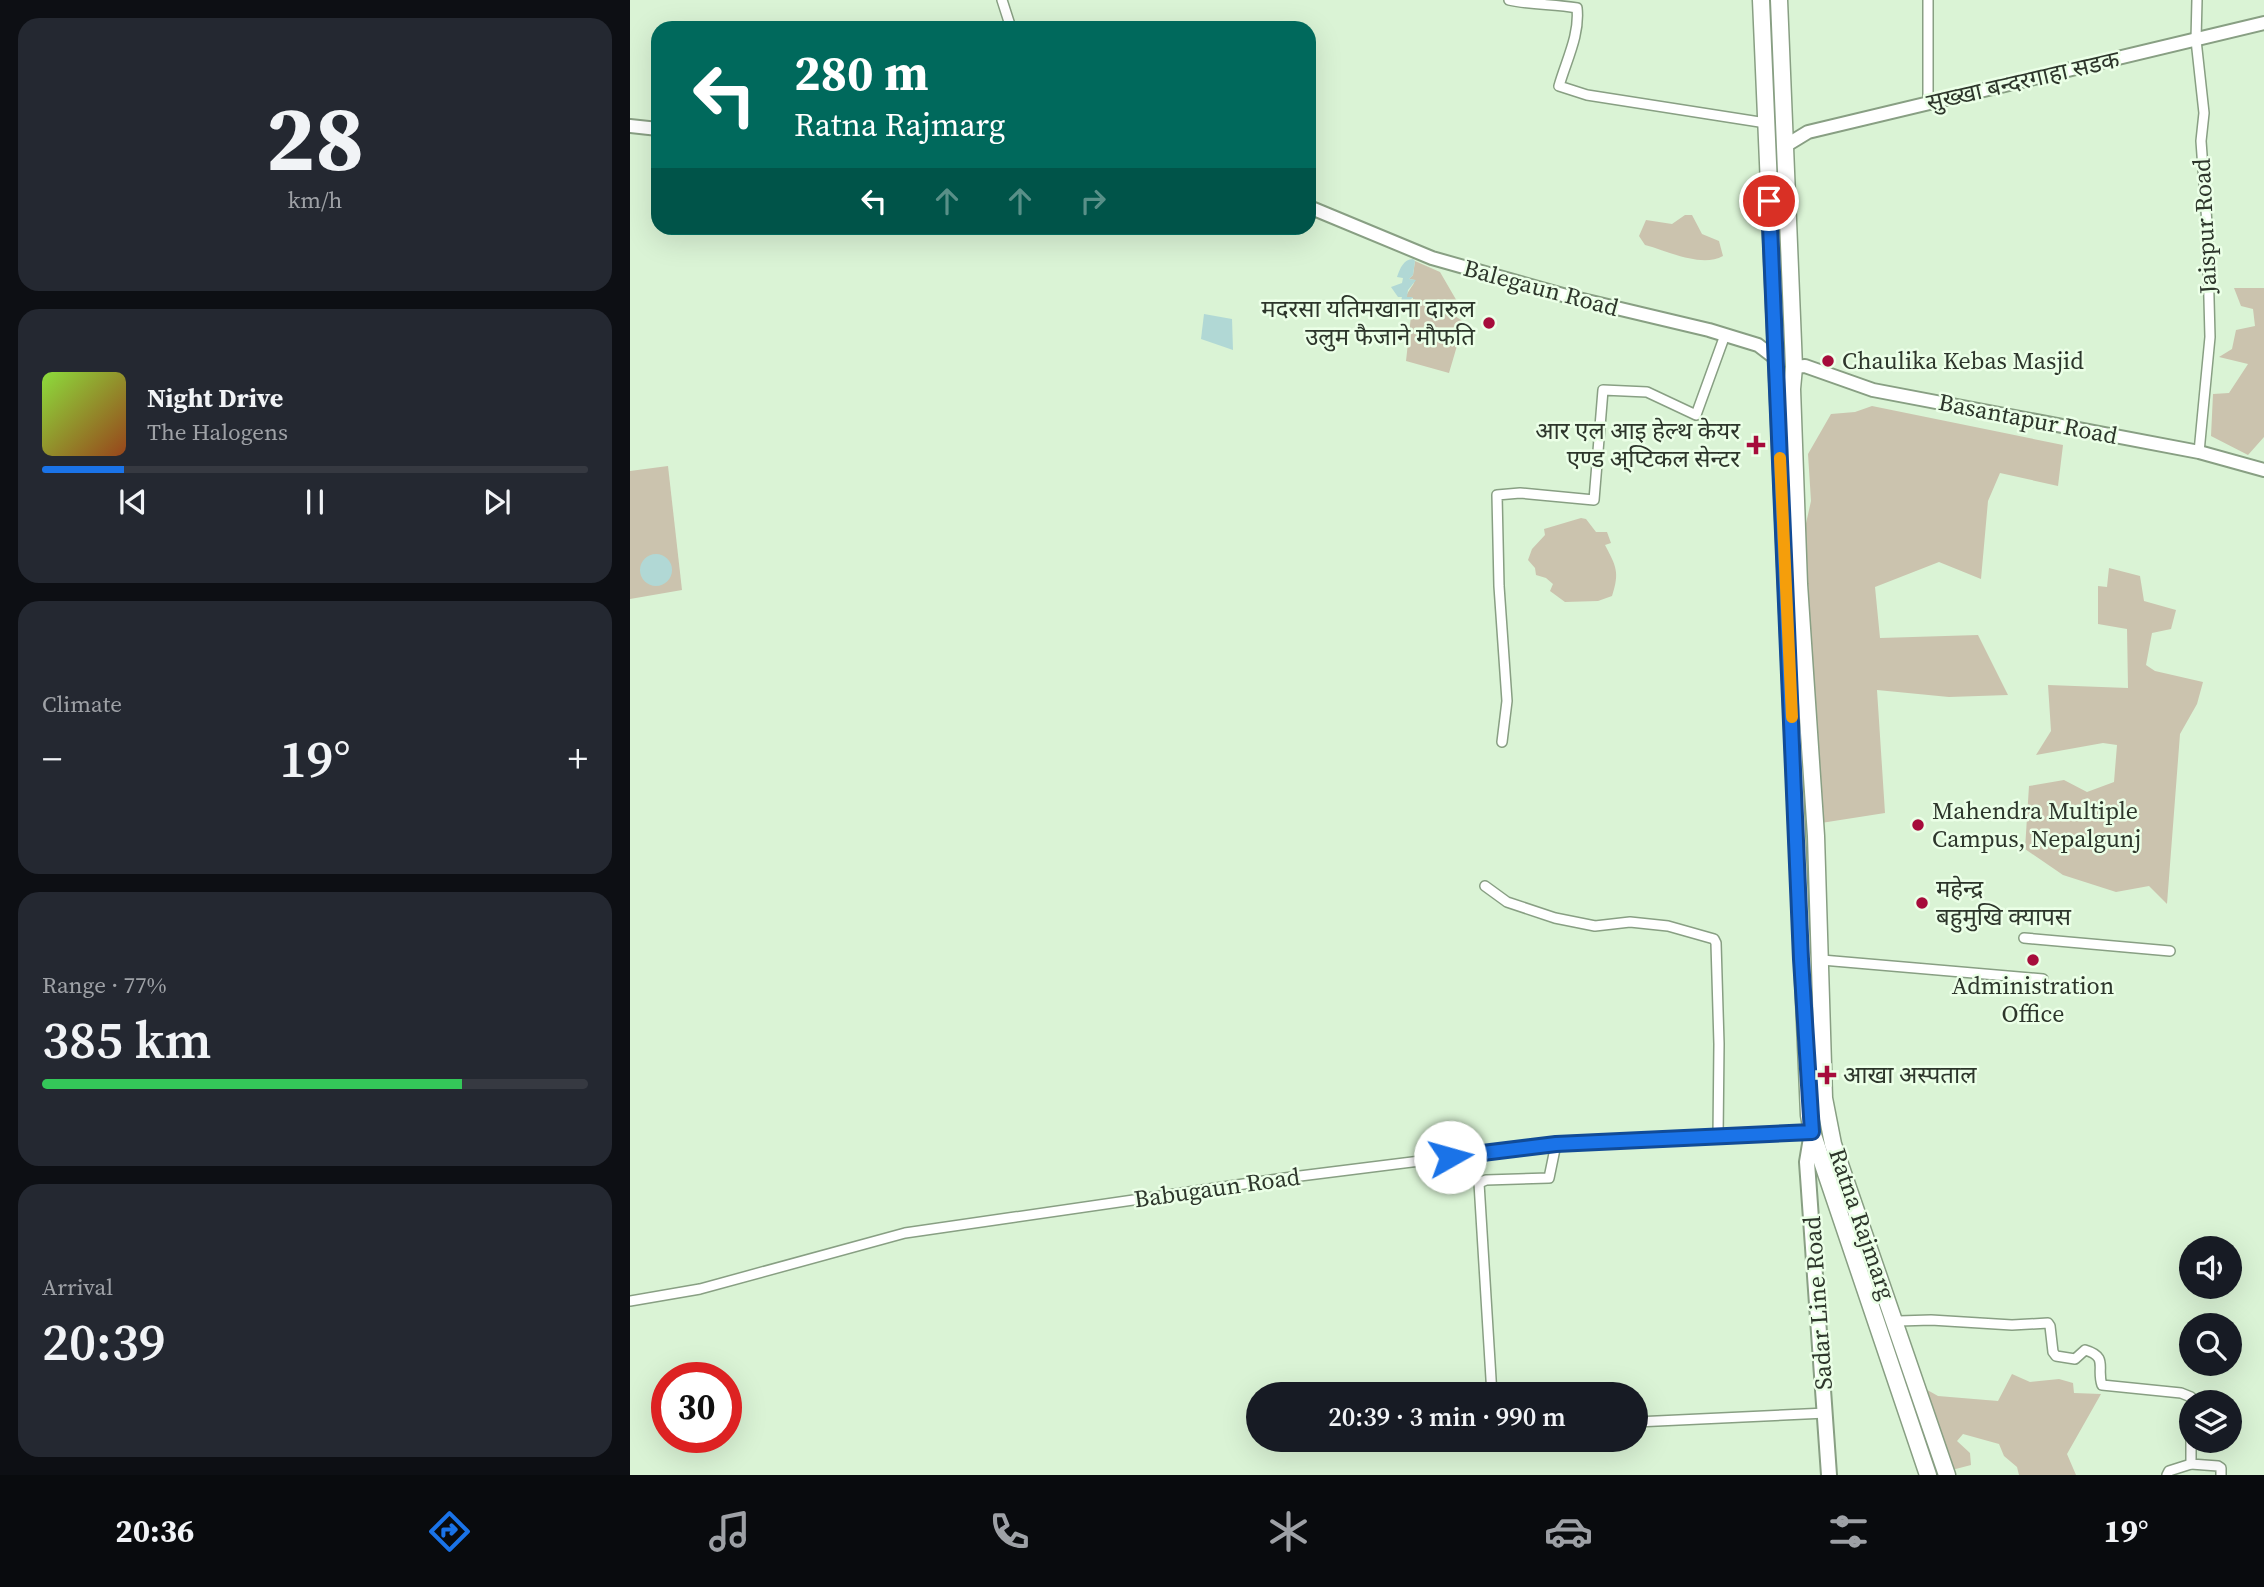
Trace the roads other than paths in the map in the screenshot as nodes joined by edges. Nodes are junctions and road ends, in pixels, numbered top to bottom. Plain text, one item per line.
1 (1002, 0) edge
2 (1509, 0) edge
3 (1761, 0) edge
4 (1779, 0) edge
5 (1928, 0) edge
6 (2197, 0) edge
7 (1009, 21) edge
8 (2264, 23) edge
9 (2196, 40) junction
10 (1928, 104) junction
11 (1766, 123) junction
12 (630, 126) edge
13 (651, 128) edge
14 (1784, 146) junction
15 (1316, 210) edge
16 (1725, 335) junction
17 (1775, 358) junction
18 (1794, 367) junction
19 (2199, 452) junction
20 (2264, 470) edge
21 (1502, 742) dead end
22 (1485, 886) dead end
23 (2024, 938) dead end
24 (2170, 951) dead end
25 (1821, 967) junction
26 (2043, 979) dead end
27 (1812, 1132) junction
28 (1718, 1138) junction
29 (1556, 1144) junction
30 (630, 1301) edge
31 (1898, 1328) junction
32 (1491, 1382) edge
33 (2179, 1393) edge
34 (1826, 1413) junction
35 (1648, 1421) edge
36 (2191, 1453) edge
37 (2191, 1464) junction
38 (1829, 1475) edge
39 (1928, 1475) edge
40 (1947, 1475) edge
41 (2167, 1475) edge
42 (2221, 1475) edge

1 - 7 street
2 - 11 street
3 - 11 highway, Ratna Rajmarg
4 - 14 highway, Ratna Rajmarg
5 - 10 street
6 - 9 street, Jaispur Road
8 - 9 street, सुख्खा बन्दरगाहा सडक
9 - 10 street, सुख्खा बन्दरगाहा सडक
9 - 19 street, Jaispur Road
10 - 14 street, सुख्खा बन्दरगाहा सडक
11 - 17 highway, Ratna Rajmarg
12 - 13 street
14 - 18 highway, Ratna Rajmarg
15 - 16 street, Balegaun Road
16 - 17 street, Balegaun Road
16 - 21 street
17 - 27 highway, Ratna Rajmarg
18 - 19 street, Basantapur Road
18 - 25 highway, Ratna Rajmarg
19 - 20 street, Basantapur Road
22 - 28 street
23 - 24 street
25 - 26 street
25 - 31 highway, Ratna Rajmarg
27 - 28 street, Babugaun Road
27 - 34 main road, Sadar Line Road
27 - 39 highway, Ratna Rajmarg
28 - 29 street, Babugaun Road
29 - 30 street, Babugaun Road
29 - 32 street
31 - 33 street
31 - 40 highway, Ratna Rajmarg
34 - 35 street
34 - 38 main road, Sadar Line Road
36 - 37 street
37 - 41 street
37 - 42 street

